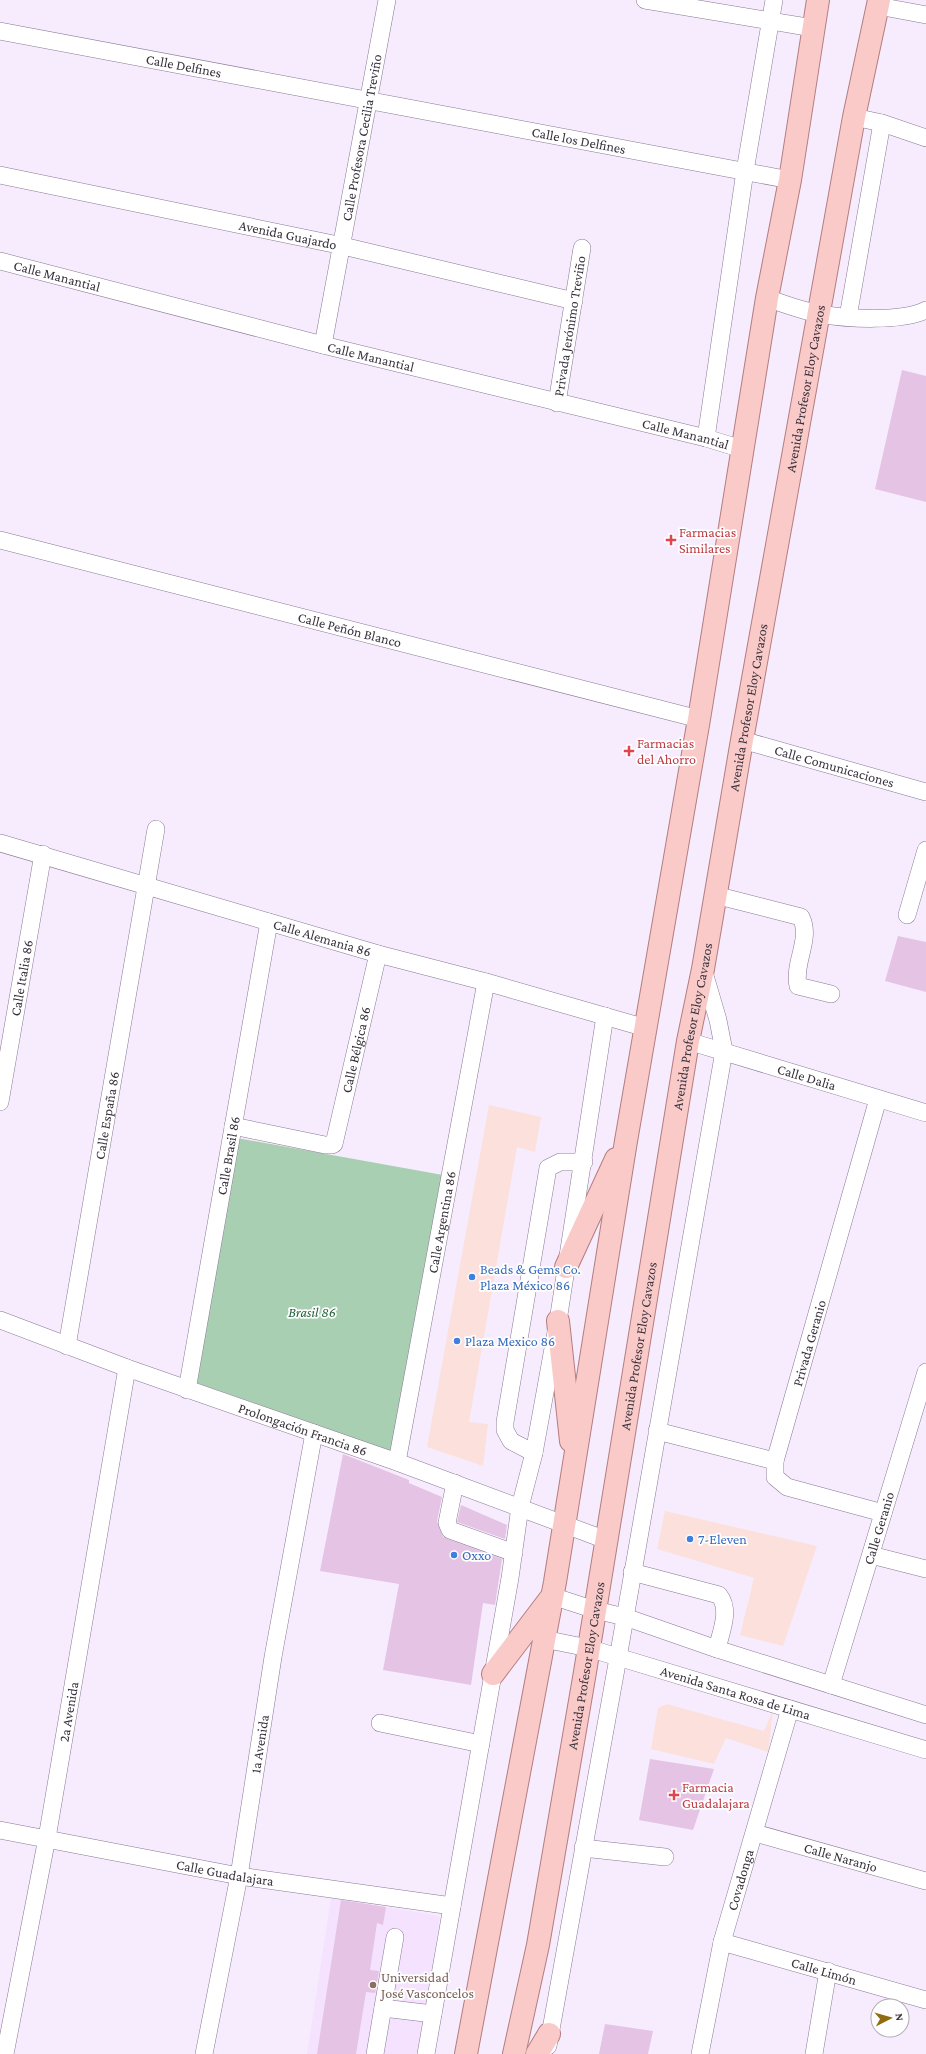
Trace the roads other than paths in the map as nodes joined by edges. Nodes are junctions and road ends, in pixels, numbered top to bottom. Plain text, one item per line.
1 (387, 0) edge
2 (645, 0) edge
3 (774, 0) edge
4 (818, 0) edge
5 (667, 2) edge
6 (878, 3) edge
7 (926, 15) edge
8 (770, 20) junction
9 (813, 28) junction
10 (0, 31) edge
11 (367, 101) junction
12 (854, 117) junction
13 (882, 123) junction
14 (926, 138) edge
15 (745, 171) junction
16 (0, 175) edge
17 (790, 180) junction
18 (343, 246) junction
19 (582, 248) dead end
20 (0, 261) edge
21 (767, 298) junction
22 (574, 300) junction
23 (926, 310) edge
24 (820, 314) junction
25 (848, 317) junction
26 (323, 345) junction
27 (557, 403) junction
28 (706, 438) junction
29 (742, 449) junction
30 (0, 540) edge
31 (699, 719) junction
32 (742, 740) junction
33 (926, 792) edge
34 (156, 829) dead end
35 (0, 843) edge
36 (926, 850) edge
37 (43, 854) junction
38 (146, 886) junction
39 (715, 895) junction
40 (907, 915) dead end
41 (269, 922) junction
42 (378, 954) junction
43 (703, 969) junction
44 (486, 982) junction
45 (831, 994) dead end
46 (605, 1016) junction
47 (646, 1028) junction
48 (688, 1041) junction
49 (724, 1051) junction
50 (878, 1099) junction
51 (0, 1102) edge
52 (926, 1113) edge
53 (233, 1126) junction
54 (626, 1141) junction
55 (584, 1162) junction
56 (566, 1268) junction
57 (0, 1320) edge
58 (558, 1321) junction
59 (67, 1346) junction
60 (127, 1368) junction
61 (926, 1372) edge
62 (187, 1390) junction
63 (657, 1431) junction
64 (314, 1433) junction
65 (534, 1453) junction
66 (775, 1461) junction
67 (397, 1462) junction
68 (574, 1463) junction
69 (455, 1483) junction
70 (520, 1507) junction
71 (883, 1513) junction
72 (565, 1524) junction
73 (606, 1540) junction
74 (514, 1553) junction
75 (871, 1555) junction
76 (926, 1569) edge
77 (632, 1572) junction
78 (552, 1596) junction
79 (595, 1610) junction
80 (625, 1617) junction
81 (544, 1639) junction
82 (588, 1648) junction
83 (717, 1649) junction
84 (618, 1658) junction
85 (493, 1674) junction
86 (832, 1685) junction
87 (790, 1709) junction
88 (926, 1715) edge
89 (380, 1723) dead end
90 (481, 1744) junction
91 (926, 1750) edge
92 (0, 1830) edge
93 (755, 1833) junction
94 (47, 1838) junction
95 (583, 1848) junction
96 (665, 1857) dead end
97 (239, 1876) junction
98 (926, 1881) edge
99 (452, 1906) junction
100 (395, 1937) dead end
101 (722, 1942) junction
102 (828, 1971) junction
103 (926, 2000) edge
104 (383, 2008) junction
105 (433, 2014) junction
106 (548, 2044) edge
107 (5, 2054) edge
108 (204, 2054) edge
109 (375, 2054) edge
110 (426, 2054) edge
111 (466, 2054) edge
112 (514, 2054) edge
113 (537, 2054) edge
114 (700, 2054) edge
115 (814, 2054) edge

1 - 11 street, Calle Profesora Cecilia Treviño
2 - 5 street
3 - 8 street
4 - 9 main road
5 - 8 street
6 - 7 street
6 - 12 main road, Avenida Profesor Eloy Cavazos
8 - 9 street
8 - 15 street
9 - 17 main road
10 - 11 street, Calle Delfines
11 - 15 street, Calle los Delfines
11 - 18 street, Calle Profesora Cecilia Treviño
12 - 13 street
12 - 24 main road, Avenida Profesor Eloy Cavazos
13 - 14 street
13 - 25 street
15 - 17 street, Calle los Delfines
15 - 28 street
16 - 18 street, Avenida Guajardo
17 - 21 main road
18 - 22 street, Avenida Guajardo
18 - 26 street, Calle Profesora Cecilia Treviño
19 - 22 street, Privada Jerónimo Treviño
20 - 26 street, Calle Manantial
21 - 24 street
21 - 29 main road
22 - 27 street, Privada Jerónimo Treviño
23 - 25 street
24 - 25 street
24 - 32 main road, Avenida Profesor Eloy Cavazos
26 - 27 street, Calle Manantial
27 - 28 street, Calle Manantial
28 - 29 street, Calle Manantial
29 - 31 main road
30 - 31 street, Calle Peñón Blanco
31 - 47 main road
32 - 33 street, Calle Comunicaciones
32 - 39 main road, Avenida Profesor Eloy Cavazos
34 - 38 street, Calle España 86
35 - 37 street, Calle Alemania 86
36 - 40 street
37 - 38 street, Calle Alemania 86
37 - 51 street, Calle Italia 86
38 - 41 street, Calle Alemania 86
38 - 59 street, Calle España 86
39 - 43 main road, Avenida Profesor Eloy Cavazos
39 - 45 street
41 - 42 street, Calle Alemania 86
41 - 53 street, Calle Brasil 86
42 - 44 street, Calle Alemania 86
42 - 53 street, Calle Bélgica 86
43 - 48 main road, Avenida Profesor Eloy Cavazos
43 - 49 street
44 - 46 street, Calle Alemania 86
44 - 67 street, Calle Argentina 86
46 - 47 street, Calle Alemania 86
46 - 55 street
47 - 54 main road
48 - 49 street, Calle Dalia
48 - 73 main road, Avenida Profesor Eloy Cavazos
49 - 50 street, Calle Dalia
49 - 63 street
50 - 52 street, Calle Dalia
50 - 66 street, Privada Geranio
53 - 62 street, Calle Brasil 86
54 - 56 main road
54 - 68 main road
55 - 56 street
55 - 65 street
56 - 58 street
57 - 59 street, Prolongación Francia 86
58 - 65 street
58 - 68 main road
59 - 60 street, Prolongación Francia 86
60 - 62 street, Prolongación Francia 86
60 - 94 street, 2a Avenida
61 - 71 street, Calle Geranio
62 - 64 street, Prolongación Francia 86
63 - 66 street
63 - 77 street
64 - 67 street, Prolongación Francia 86
64 - 97 street, 1a Avenida
65 - 70 street
66 - 71 street, Privada Geranio
67 - 69 street, Prolongación Francia 86
68 - 72 main road
69 - 70 street, Prolongación Francia 86
69 - 74 street
70 - 72 street, Prolongación Francia 86
70 - 74 street
71 - 75 street, Calle Geranio
72 - 73 street, Prolongación Francia 86
72 - 78 main road
73 - 79 main road, Avenida Profesor Eloy Cavazos
74 - 85 street
75 - 76 street
75 - 86 street, Calle Geranio
77 - 80 street
77 - 83 street
78 - 79 street
78 - 81 main road
78 - 85 main road
79 - 80 street
79 - 82 main road, Avenida Profesor Eloy Cavazos
80 - 83 street
80 - 84 street
81 - 82 street, Avenida Santa Rosa de Lima
81 - 111 main road
82 - 84 street, Avenida Santa Rosa de Lima
82 - 112 main road, Avenida Profesor Eloy Cavazos
83 - 86 street
84 - 87 street, Avenida Santa Rosa de Lima
84 - 95 street
85 - 90 street
86 - 88 street
87 - 91 street, Avenida Santa Rosa de Lima
87 - 93 street, Covadonga
89 - 90 street
90 - 99 street
92 - 94 street, Calle Guadalajara
93 - 98 street, Calle Naranjo
93 - 101 street, Covadonga
94 - 97 street, Calle Guadalajara
94 - 107 street, 2a Avenida
95 - 96 street
95 - 106 street
97 - 99 street, Calle Guadalajara
97 - 108 street, 1a Avenida
99 - 105 street
100 - 104 street
101 - 102 street, Calle Limón
101 - 114 street, Covadonga
102 - 103 street, Calle Limón
102 - 115 street
104 - 105 street
104 - 109 street
105 - 110 street
106 - 113 main road

